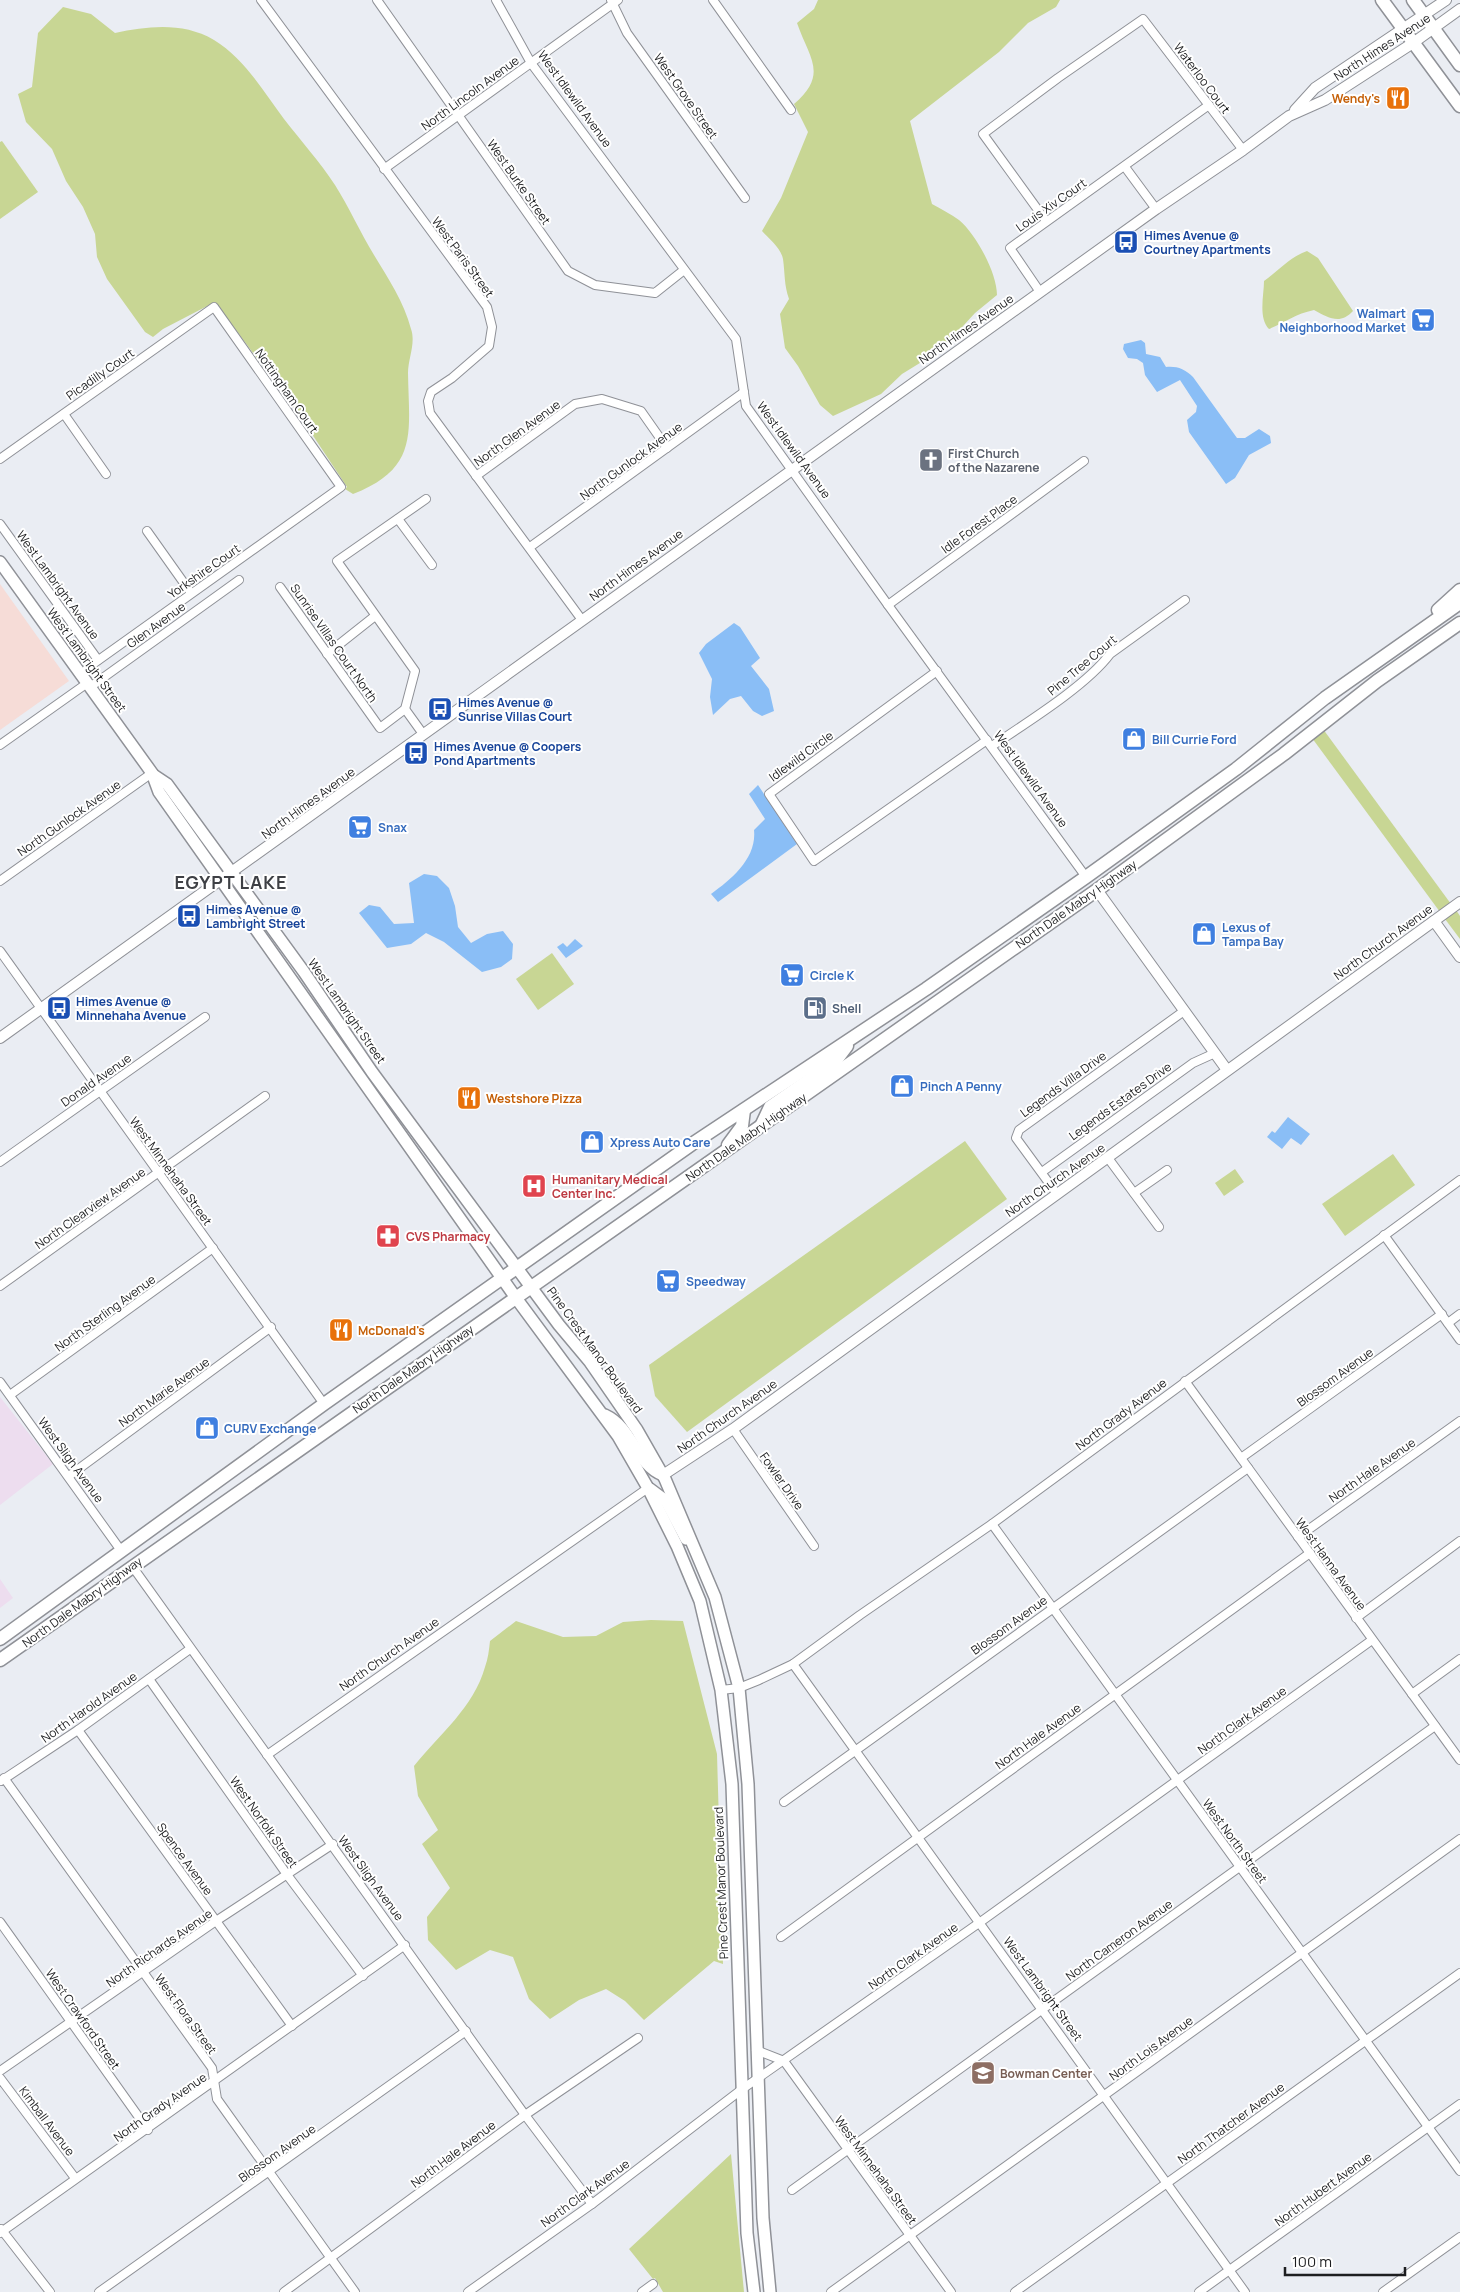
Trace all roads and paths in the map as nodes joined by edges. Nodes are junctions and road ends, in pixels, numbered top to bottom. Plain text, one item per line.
1 (261, 0) edge
2 (377, 0) edge
3 (496, 0) edge
4 (712, 0) edge
5 (1382, 0) edge
6 (1413, 0) edge
7 (1446, 0) edge
8 (614, 1) edge
9 (1460, 9) edge
10 (1424, 15) junction
11 (1403, 29) junction
12 (1434, 29) junction
13 (1413, 43) junction
14 (531, 63) junction
15 (1460, 65) edge
16 (1209, 105) junction
17 (1460, 106) edge
18 (791, 110) dead end
19 (458, 116) junction
20 (1289, 116) junction
21 (1243, 150) junction
22 (1125, 167) junction
23 (384, 169) junction
24 (745, 198) dead end
25 (1156, 209) junction
26 (1046, 221) junction
27 (684, 270) junction
28 (1040, 292) junction
29 (214, 307) joint
30 (744, 392) junction
31 (64, 414) junction
32 (667, 448) junction
33 (0, 459) edge
34 (1084, 461) dead end
35 (792, 468) junction
36 (106, 474) dead end
37 (476, 476) junction
38 (341, 487) joint
39 (426, 499) dead end
40 (398, 519) junction
41 (0, 524) edge
42 (147, 531) dead end
43 (530, 547) junction
44 (0, 562) edge
45 (432, 565) dead end
46 (239, 580) dead end
47 (280, 586) dead end
48 (1460, 590) edge
49 (191, 593) junction
50 (1185, 600) dead end
51 (1460, 603) edge
52 (888, 605) junction
53 (375, 616) junction
54 (582, 620) junction
55 (1460, 622) edge
56 (1460, 627) edge
57 (1438, 638) junction
58 (1399, 646) junction
59 (327, 654) junction
60 (98, 660) junction
61 (937, 671) junction
62 (83, 679) junction
63 (1323, 700) junction
64 (405, 709) junction
65 (424, 734) junction
66 (989, 743) junction
67 (0, 745) edge
68 (1284, 754) junction
69 (1236, 769) junction
70 (152, 773) junction
71 (1161, 822) junction
72 (1172, 836) junction
73 (232, 873) junction
74 (1086, 877) junction
75 (0, 881) edge
76 (221, 881) junction
77 (1097, 890) junction
78 (1460, 902) edge
79 (1061, 915) junction
80 (1434, 921) junction
81 (990, 944) junction
82 (0, 951) edge
83 (1460, 957) edge
84 (972, 977) junction
85 (926, 989) junction
86 (40, 1009) junction
87 (1184, 1010) junction
88 (205, 1017) dead end
89 (907, 1023) junction
90 (855, 1036) junction
91 (0, 1038) edge
92 (1215, 1053) junction
93 (1227, 1070) junction
94 (100, 1091) junction
95 (265, 1096) dead end
96 (744, 1110) junction
97 (762, 1126) junction
98 (720, 1156) junction
99 (1108, 1158) junction
100 (0, 1162) edge
101 (1167, 1170) dead end
102 (1042, 1172) junction
103 (159, 1173) junction
104 (1460, 1180) edge
105 (1134, 1193) junction
106 (1057, 1194) junction
107 (1159, 1227) dead end
108 (1384, 1235) junction
109 (213, 1248) junction
110 (517, 1268) junction
111 (502, 1279) junction
112 (0, 1286) edge
113 (531, 1287) junction
114 (516, 1298) junction
115 (1442, 1314) junction
116 (1460, 1314) edge
117 (1448, 1323) junction
118 (271, 1327) junction
119 (1460, 1340) edge
120 (1185, 1381) junction
121 (0, 1382) edge
122 (10, 1395) junction
123 (324, 1404) junction
124 (602, 1413) junction
125 (1460, 1421) edge
126 (733, 1429) junction
127 (1241, 1458) junction
128 (250, 1459) junction
129 (1248, 1468) junction
130 (663, 1475) junction
131 (69, 1476) junction
132 (648, 1488) junction
133 (992, 1524) junction
134 (1298, 1537) junction
135 (1460, 1541) edge
136 (814, 1546) dead end
137 (122, 1552) junction
138 (1310, 1553) junction
139 (700, 1559) junction
140 (132, 1566) junction
141 (1053, 1608) junction
142 (1356, 1618) junction
143 (16, 1628) junction
144 (0, 1639) edge
145 (1372, 1640) junction
146 (16, 1649) junction
147 (190, 1649) junction
148 (0, 1650) edge
149 (1460, 1659) edge
150 (0, 1660) edge
151 (793, 1664) junction
152 (149, 1679) junction
153 (739, 1688) junction
154 (721, 1690) junction
155 (1115, 1694) junction
156 (1412, 1694) junction
157 (1435, 1726) junction
158 (78, 1730) junction
159 (855, 1750) junction
160 (267, 1755) junction
161 (1460, 1760) edge
162 (2, 1780) edge
163 (1178, 1780) junction
164 (784, 1802) dead end
165 (917, 1838) junction
166 (1460, 1839) edge
167 (333, 1844) junction
168 (1240, 1867) junction
169 (288, 1876) junction
170 (216, 1921) junction
171 (0, 1922) edge
172 (979, 1923) junction
173 (780, 1937) dead end
174 (405, 1945) junction
175 (1302, 1953) junction
176 (142, 1973) junction
177 (1460, 1973) edge
178 (363, 1976) junction
179 (1041, 2010) junction
180 (72, 2022) junction
181 (292, 2026) junction
182 (466, 2031) junction
183 (638, 2038) dead end
184 (1366, 2040) junction
185 (756, 2050) junction
186 (784, 2061) junction
187 (0, 2071) edge
188 (0, 2078) edge
189 (757, 2080) junction
190 (214, 2082) junction
191 (741, 2090) junction
192 (1103, 2096) junction
193 (1460, 2104) edge
194 (525, 2114) junction
195 (1428, 2127) junction
196 (148, 2130) junction
197 (848, 2149) junction
198 (270, 2171) junction
199 (1460, 2171) edge
200 (75, 2178) junction
201 (1166, 2183) junction
202 (792, 2190) dead end
203 (592, 2204) junction
204 (1, 2230) edge
205 (910, 2235) junction
206 (1460, 2237) edge
207 (332, 2259) junction
208 (1229, 2271) junction
209 (653, 2284) dead end
210 (50, 2292) edge
211 (99, 2292) edge
212 (284, 2292) edge
213 (355, 2292) edge
214 (468, 2292) edge
215 (642, 2292) edge
216 (754, 2292) edge
217 (770, 2292) edge
218 (831, 2292) edge
219 (951, 2292) edge
220 (1015, 2292) edge
221 (1199, 2292) edge
222 (1245, 2292) edge
223 (1383, 2292) edge

1 - 23 street, West Paris Street
2 - 19 street, West Burke Street
3 - 14 street, West Idlewild Avenue
4 - 18 street
5 - 11 main road
6 - 10 main road
7 - 10 street, North Himes Avenue
8 - 14 street, North Lincoln Avenue
8 - 24 street, West Grove Street
9 - 12 street, North Himes Avenue
10 - 11 street, North Himes Avenue
10 - 12 main road
11 - 13 main road
11 - 20 street, North Himes Avenue
12 - 13 street, North Himes Avenue
12 - 15 main road
13 - 17 main road
13 - 20 street, North Himes Avenue
14 - 19 street, North Lincoln Avenue
14 - 27 street, West Idlewild Avenue
16 - 21 street, Waterloo Court
16 - 22 street, Louis Xiv Court
16 - 26 street, Waterloo Court
19 - 23 street, North Lincoln Avenue
19 - 27 street, West Burke Street
20 - 21 street, North Himes Avenue
21 - 25 street, North Himes Avenue
22 - 25 street
22 - 26 street, Louis Xiv Court
23 - 37 street, West Paris Street
25 - 28 street, North Himes Avenue
26 - 28 street, Louis Xiv Court
27 - 30 street, West Idlewild Avenue
28 - 35 street, North Himes Avenue
29 - 31 street, Picadilly Court
29 - 38 street, Nottingham Court
30 - 32 street, North Gunlock Avenue
30 - 35 street, West Idlewild Avenue
31 - 33 street, Picadilly Court
31 - 36 street
32 - 37 street, North Glen Avenue
32 - 43 street, North Gunlock Avenue
34 - 52 street, Idle Forest Place
35 - 52 street, West Idlewild Avenue
35 - 54 street, North Himes Avenue
37 - 43 street, West Paris Street
38 - 49 street, Yorkshire Court
39 - 40 street
40 - 45 street
40 - 53 street
41 - 60 street, West Lambright Avenue
42 - 49 street
43 - 54 street, West Paris Street
44 - 62 main road, West Lambright Street
46 - 62 street, Glen Avenue
47 - 59 street, Sunrise Villas Court North
48 - 58 main road
49 - 60 street, Yorkshire Court
50 - 66 street, Pine Tree Court
51 - 58 main road, North Dale Mabry Highway
52 - 61 street, West Idlewild Avenue
53 - 59 street
53 - 64 street
54 - 65 street, North Himes Avenue
55 - 57 main road, North Dale Mabry Highway
56 - 57 main road
57 - 68 main road, North Dale Mabry Highway
58 - 63 main road, North Dale Mabry Highway
59 - 64 street, Sunrise Villas Court North
60 - 62 street, Yorkshire Court
61 - 66 street, West Idlewild Avenue
61 - 66 street, Idlewild Circle
62 - 67 street
62 - 70 main road, West Lambright Street
63 - 68 main road
63 - 69 main road, North Dale Mabry Highway
64 - 65 street
65 - 73 street, North Himes Avenue
66 - 74 street, West Idlewild Avenue
68 - 72 main road, North Dale Mabry Highway
69 - 71 main road, North Dale Mabry Highway
69 - 72 main road
70 - 73 main road, West Lambright Street
70 - 75 street, North Gunlock Avenue
70 - 76 main road, West Lambright Street
71 - 74 main road, North Dale Mabry Highway
71 - 77 main road
72 - 77 main road, North Dale Mabry Highway
73 - 76 street, North Himes Avenue
73 - 110 main road, West Lambright Street
74 - 79 main road
74 - 81 main road, North Dale Mabry Highway
76 - 86 street, North Himes Avenue
76 - 111 main road, West Lambright Street
77 - 79 main road, North Dale Mabry Highway
77 - 87 street
78 - 80 street, North Church Avenue
79 - 84 main road, North Dale Mabry Highway
80 - 83 street
80 - 93 street, North Church Avenue
81 - 84 main road
81 - 85 main road, North Dale Mabry Highway
82 - 86 street, West Minnehaha Street
84 - 89 main road, North Dale Mabry Highway
85 - 89 main road
85 - 90 main road, North Dale Mabry Highway
86 - 91 street, North Himes Avenue
86 - 94 street, West Minnehaha Street
87 - 92 street
87 - 102 street, Legends Villa Drive
88 - 94 street, Donald Avenue
89 - 97 main road, North Dale Mabry Highway
90 - 96 main road, North Dale Mabry Highway
90 - 97 main road
92 - 93 street
92 - 102 street, Legends Estates Drive
93 - 99 street, North Church Avenue
94 - 100 street, Donald Avenue
94 - 103 street, West Minnehaha Street
95 - 103 street, North Clearview Avenue
96 - 98 main road
96 - 110 main road, North Dale Mabry Highway
97 - 98 main road, North Dale Mabry Highway
98 - 113 main road, North Dale Mabry Highway
99 - 105 street
99 - 106 street, North Church Avenue
101 - 105 street
102 - 106 street, Legends Villa Drive
103 - 109 street, West Minnehaha Street
103 - 112 street, North Clearview Avenue
104 - 108 street, North Grady Avenue
105 - 107 street
106 - 126 street, North Church Avenue
108 - 115 street
108 - 120 street, North Grady Avenue
109 - 118 street, West Minnehaha Street
109 - 122 street, North Sterling Avenue
110 - 111 main road, North Dale Mabry Highway
110 - 113 main road, Pine Crest Manor Boulevard
111 - 114 main road, Pine Crest Manor Boulevard
111 - 123 main road, North Dale Mabry Highway
113 - 114 main road, North Dale Mabry Highway
113 - 130 main road, Pine Crest Manor Boulevard
114 - 124 main road, Pine Crest Manor Boulevard
114 - 140 main road, North Dale Mabry Highway
115 - 117 street
115 - 127 street, Blossom Avenue
116 - 117 street
117 - 119 street
118 - 123 street, West Minnehaha Street
118 - 131 street, North Marie Avenue
120 - 127 street, West Hanna Avenue
120 - 133 street, North Grady Avenue
121 - 122 street, West Sligh Avenue
122 - 131 street, West Sligh Avenue
123 - 128 main road, North Dale Mabry Highway
124 - 130 main road, Pine Crest Manor Boulevard
124 - 132 main road, Pine Crest Manor Boulevard
125 - 134 street, North Hale Avenue
126 - 130 street, North Church Avenue
126 - 136 street, Fowler Drive
127 - 129 street, West Hanna Avenue
128 - 137 main road, North Dale Mabry Highway
128 - 140 main road
129 - 134 street, West Hanna Avenue
129 - 141 street, Blossom Avenue
130 - 139 main road, Pine Crest Manor Boulevard
131 - 137 street, West Sligh Avenue
132 - 139 main road, Pine Crest Manor Boulevard
132 - 154 main road, Pine Crest Manor Boulevard
132 - 160 street, North Church Avenue
133 - 141 street, West North Street
133 - 151 street, North Grady Avenue
134 - 138 street, West Hanna Avenue
135 - 142 street
137 - 143 main road, North Dale Mabry Highway
137 - 146 main road
138 - 142 street, West Hanna Avenue
138 - 155 street, North Hale Avenue
139 - 153 main road, Pine Crest Manor Boulevard
140 - 146 main road, North Dale Mabry Highway
140 - 147 street, West Sligh Avenue
141 - 155 street, West North Street
141 - 159 street, Blossom Avenue
142 - 145 street, West Hanna Avenue
143 - 144 main road, North Dale Mabry Highway
143 - 148 main road
145 - 156 street, West Hanna Avenue
145 - 163 street, North Clark Avenue
146 - 150 main road, North Dale Mabry Highway
147 - 152 street, North Harold Avenue
147 - 160 street, West Sligh Avenue
149 - 156 street
151 - 153 street, North Grady Avenue
151 - 159 street, West Lambright Street
152 - 158 street, North Harold Avenue
152 - 169 street, West Norfolk Street
153 - 154 street, North Grady Avenue
153 - 185 main road, Pine Crest Manor Boulevard
154 - 191 main road, Pine Crest Manor Boulevard
155 - 163 street, West North Street
155 - 165 street, North Hale Avenue
156 - 157 street, West Hanna Avenue
157 - 161 street, West Hanna Avenue
157 - 168 street, North Cameron Avenue
158 - 162 street, North Harold Avenue
158 - 170 street, Spence Avenue
159 - 164 street, Blossom Avenue
159 - 165 street, West Lambright Street
160 - 167 street, West Sligh Avenue
162 - 176 street, West Flora Street
163 - 168 street, West North Street
163 - 172 street, North Clark Avenue
165 - 172 street, West Lambright Street
165 - 173 street, North Hale Avenue
166 - 175 street, North Lois Avenue
167 - 169 street, North Richards Avenue
167 - 174 street, West Sligh Avenue
168 - 175 street, West North Street
168 - 179 street, North Cameron Avenue
169 - 170 street, North Richards Avenue
169 - 178 street, West Norfolk Street
170 - 176 street, North Richards Avenue
170 - 181 street, Spence Avenue
171 - 180 street, West Crawford Street
172 - 179 street, West Lambright Street
172 - 186 street, North Clark Avenue
174 - 178 street, North Grady Avenue
174 - 182 street, West Sligh Avenue
175 - 184 street, West North Street
175 - 192 street, North Lois Avenue
176 - 180 street, North Richards Avenue
176 - 190 street, West Flora Street
177 - 184 street, North Thatcher Avenue
178 - 181 street, North Grady Avenue
179 - 192 street, West Lambright Street
179 - 197 street, North Cameron Avenue
180 - 187 street, North Richards Avenue
180 - 196 street, West Crawford Street
181 - 190 street, North Grady Avenue
182 - 194 street, West Sligh Avenue
182 - 198 street, Blossom Avenue
183 - 194 street, North Hale Avenue
184 - 195 street, West North Street
184 - 201 street, North Thatcher Avenue
185 - 186 street
185 - 189 main road, Pine Crest Manor Boulevard
186 - 189 street, North Clark Avenue
186 - 197 street, West Minnehaha Street
188 - 200 street, Kimball Avenue
189 - 191 street, North Clark Avenue
189 - 217 main road, Pine Crest Manor Boulevard
190 - 196 street, North Grady Avenue
190 - 198 street, West Flora Street
191 - 203 street, North Clark Avenue
191 - 216 main road, Pine Crest Manor Boulevard
192 - 201 street, West Lambright Street
192 - 205 street, North Lois Avenue
193 - 195 street, North Hubert Avenue
194 - 203 street, West Sligh Avenue
194 - 207 street, North Hale Avenue
195 - 199 street, West North Street
195 - 208 street, North Hubert Avenue
196 - 200 street, North Grady Avenue
197 - 202 street, North Cameron Avenue
197 - 205 street, West Minnehaha Street
198 - 207 street, West Flora Street
198 - 211 street, Blossom Avenue
200 - 204 street, North Grady Avenue
201 - 208 street, West Lambright Street
201 - 220 street, North Thatcher Avenue
203 - 214 street, North Clark Avenue
204 - 210 street
205 - 218 street, North Lois Avenue
205 - 219 street, West Minnehaha Street
206 - 223 street
207 - 212 street, North Hale Avenue
207 - 213 street, West Flora Street
208 - 221 street, North Hubert Avenue
208 - 222 street, West Lambright Street
209 - 215 street

